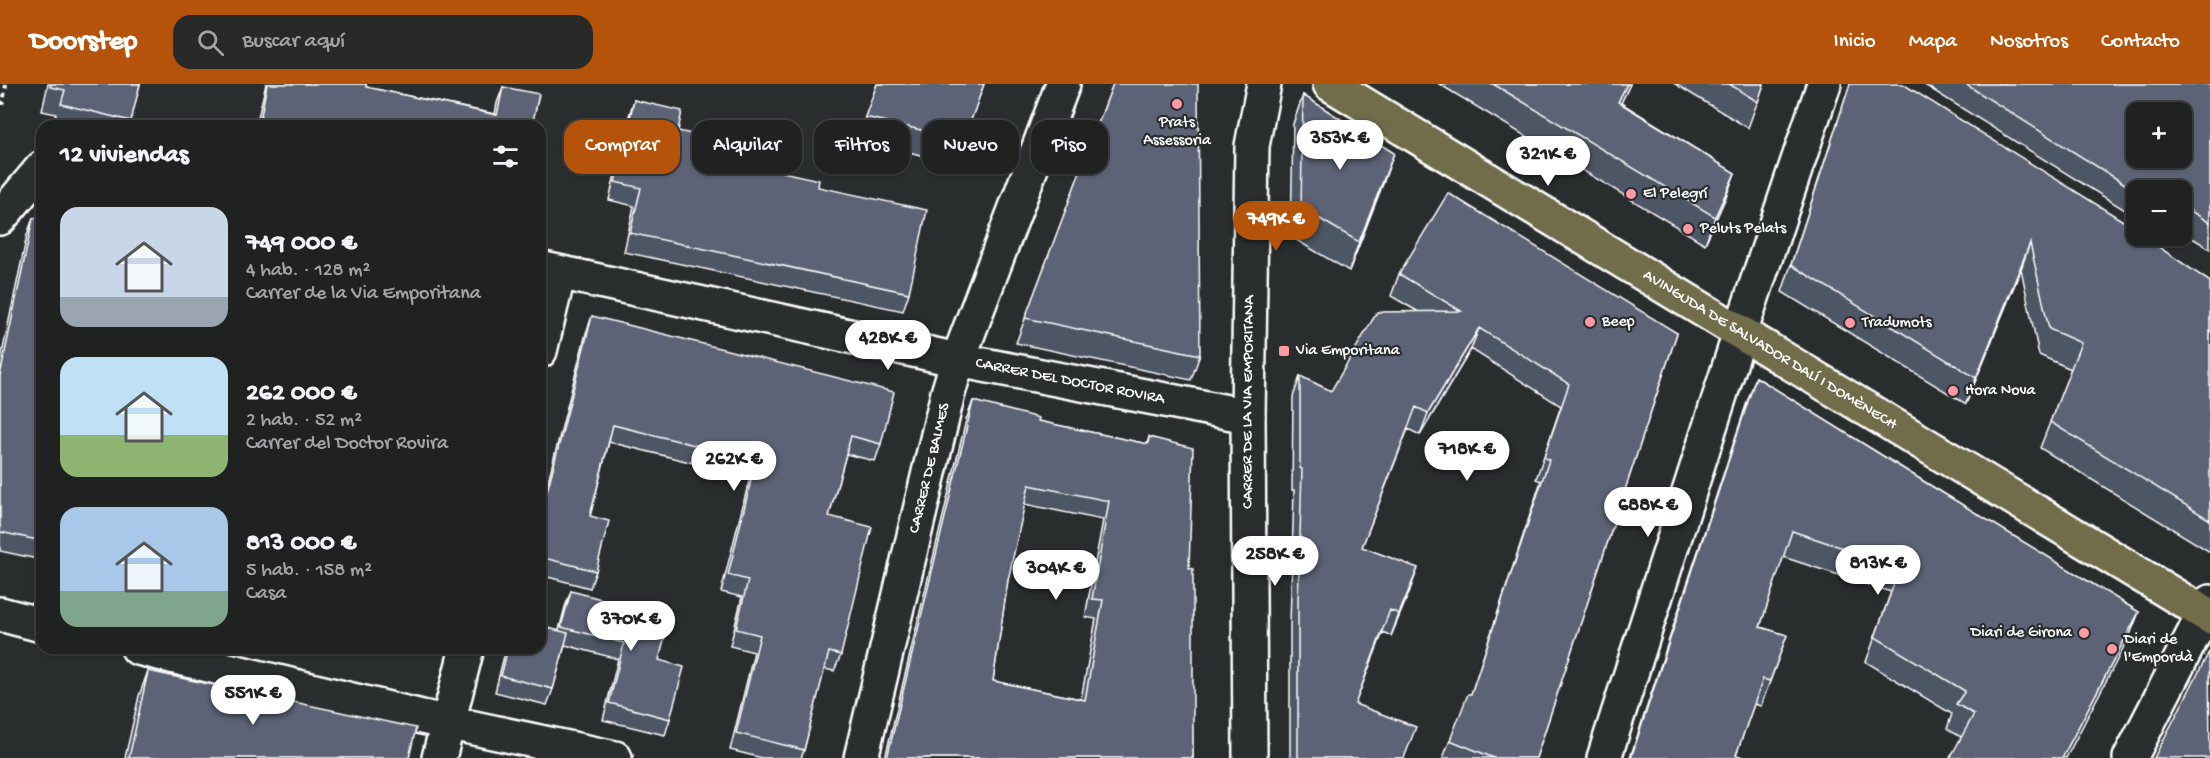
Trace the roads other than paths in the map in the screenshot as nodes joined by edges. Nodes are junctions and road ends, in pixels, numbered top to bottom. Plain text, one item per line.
1 (1063, 84) edge
2 (1264, 84) edge
3 (1330, 84) edge
4 (1824, 84) edge
5 (36, 175) edge
6 (0, 218) edge
7 (550, 271) edge
8 (546, 303) edge
9 (1740, 333) junction
10 (958, 360) junction
11 (1248, 417) junction
12 (2208, 611) edge
13 (0, 614) edge
14 (36, 623) edge
15 (163, 654) edge
16 (465, 654) edge
17 (448, 723) junction
18 (439, 758) edge
19 (615, 758) edge
20 (861, 758) edge
21 (1250, 758) edge
22 (1604, 758) edge
23 (2130, 758) edge

1 - 10 street, CARRER DE BALMES
2 - 11 street, CARRER DE LA VIA EMPORITANA
3 - 9 main road, AVINGUDA DE SALVADOR DALÍ I DOMÈNECH
4 - 9 street
5 - 6 street
7 - 8 street
7 - 10 street, CARRER DEL DOCTOR ROVIRA
9 - 12 main road, AVINGUDA DE SALVADOR DALÍ I DOMÈNECH
9 - 22 street
10 - 11 street, CARRER DEL DOCTOR ROVIRA
10 - 20 street, CARRER DE BALMES
11 - 21 street, CARRER DE LA VIA EMPORITANA
12 - 23 street
13 - 14 street
15 - 17 street
16 - 17 street
17 - 18 street
17 - 19 street

